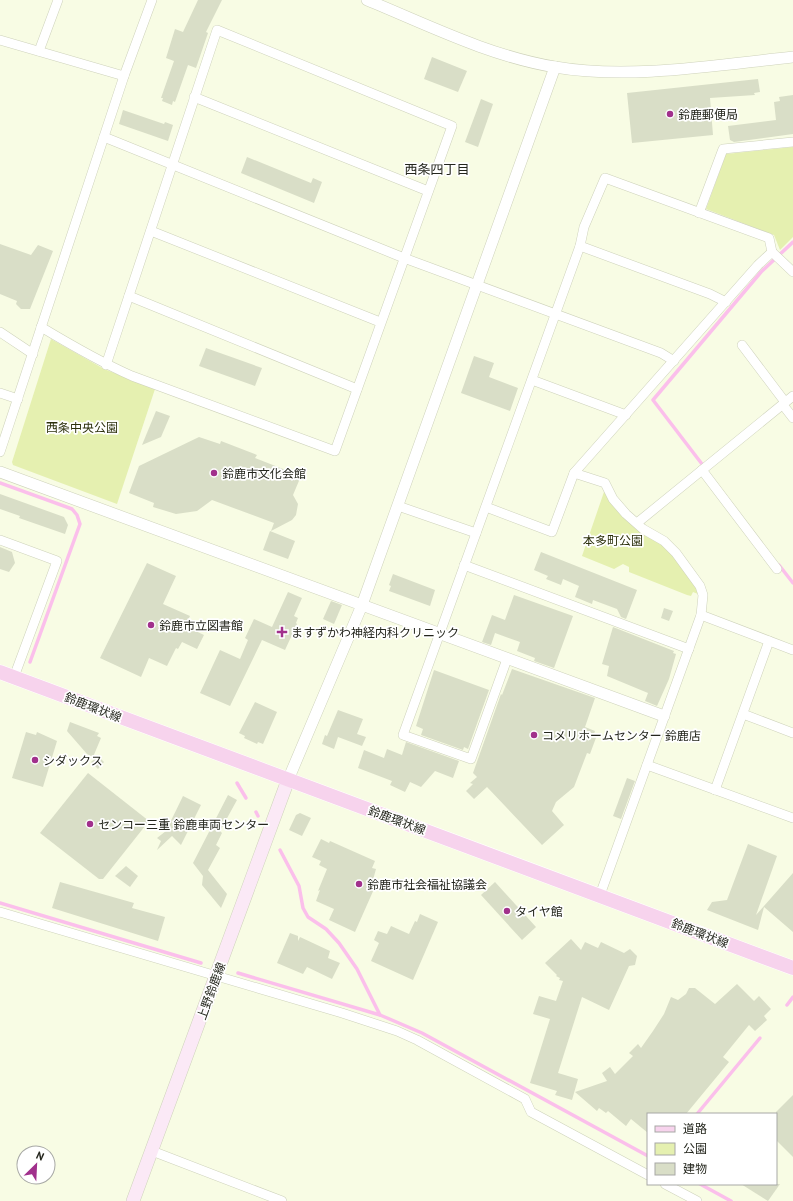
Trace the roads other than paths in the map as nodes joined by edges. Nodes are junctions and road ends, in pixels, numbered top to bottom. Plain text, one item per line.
1 (58, 0) edge
2 (152, 0) edge
3 (367, 0) edge
4 (0, 40) edge
5 (39, 51) junction
6 (793, 58) edge
7 (555, 67) junction
8 (124, 76) junction
9 (194, 97) junction
10 (104, 137) junction
11 (793, 142) edge
12 (172, 165) junction
13 (428, 191) junction
14 (699, 213) junction
15 (151, 231) junction
16 (580, 246) junction
17 (772, 252) junction
18 (404, 258) junction
19 (793, 272) edge
20 (477, 285) junction
21 (129, 296) junction
22 (726, 302) junction
23 (555, 314) junction
24 (380, 322) junction
25 (41, 327) junction
26 (0, 332) edge
27 (742, 345) dead end
28 (33, 354) junction
29 (674, 360) junction
30 (106, 365) junction
31 (532, 380) junction
32 (357, 389) junction
33 (0, 393) edge
34 (793, 396) edge
35 (18, 399) junction
36 (784, 403) junction
37 (626, 415) junction
38 (793, 418) edge
39 (0, 452) edge
40 (705, 468) junction
41 (0, 472) edge
42 (574, 473) junction
43 (398, 506) junction
44 (486, 507) junction
45 (637, 523) junction
46 (476, 533) junction
47 (0, 540) edge
48 (464, 566) junction
49 (777, 569) dead end
50 (362, 605) junction
51 (701, 615) junction
52 (440, 633) junction
53 (769, 641) junction
54 (689, 649) junction
55 (793, 650) edge
56 (508, 659) junction
57 (0, 672) edge
58 (14, 678) junction
59 (743, 714) junction
60 (664, 716) junction
61 (793, 733) edge
62 (647, 765) junction
63 (288, 780) junction
64 (715, 790) junction
65 (793, 818) edge
66 (600, 895) junction
67 (0, 912) edge
68 (793, 968) edge
69 (217, 976) junction
70 (152, 1151) junction
71 (647, 1174) edge
72 (667, 1185) edge
73 (133, 1201) edge
74 (282, 1201) edge
75 (697, 1201) edge

1 - 5 street
2 - 8 street
3 - 7 street
4 - 5 street
5 - 8 street
6 - 7 street
7 - 20 street
8 - 10 street
9 - 12 street
9 - 13 street
9 - 13 street
10 - 12 street
10 - 25 street
11 - 14 street
12 - 15 street
12 - 18 street
13 - 18 street
14 - 16 street
14 - 17 street
15 - 21 street
15 - 24 street
16 - 22 street
16 - 23 street
17 - 19 street
17 - 22 street
18 - 20 street
18 - 24 street
20 - 23 street
20 - 43 street
21 - 30 street
21 - 32 street
22 - 29 street
23 - 29 street
23 - 31 street
24 - 32 street
25 - 28 street
25 - 30 street
26 - 28 street
27 - 36 street
28 - 35 street
29 - 37 street
30 - 32 street
31 - 37 street
31 - 44 street
33 - 35 street
34 - 36 street
35 - 39 street
36 - 38 street
36 - 40 street
37 - 42 street
40 - 45 street
40 - 49 street
41 - 50 street
42 - 44 street
42 - 45 street
43 - 46 street
43 - 50 street
44 - 46 street
45 - 51 street
46 - 48 street
47 - 58 street
48 - 52 street
48 - 54 street
50 - 52 street
50 - 63 street
51 - 53 street
51 - 54 street
52 - 56 street
52 - 56 street
53 - 55 street
53 - 59 street
54 - 60 street
56 - 60 street
57 - 58 main road, 鈴鹿環状線
58 - 63 main road, 鈴鹿環状線
59 - 61 street
59 - 64 street
60 - 62 street
62 - 64 street
62 - 66 street
63 - 66 main road, 鈴鹿環状線
63 - 69 main road, 上野鈴鹿線
64 - 65 street
66 - 68 main road, 鈴鹿環状線
67 - 69 street
69 - 70 main road, 上野鈴鹿線
69 - 71 street
70 - 73 main road, 上野鈴鹿線
70 - 74 street
72 - 75 street

